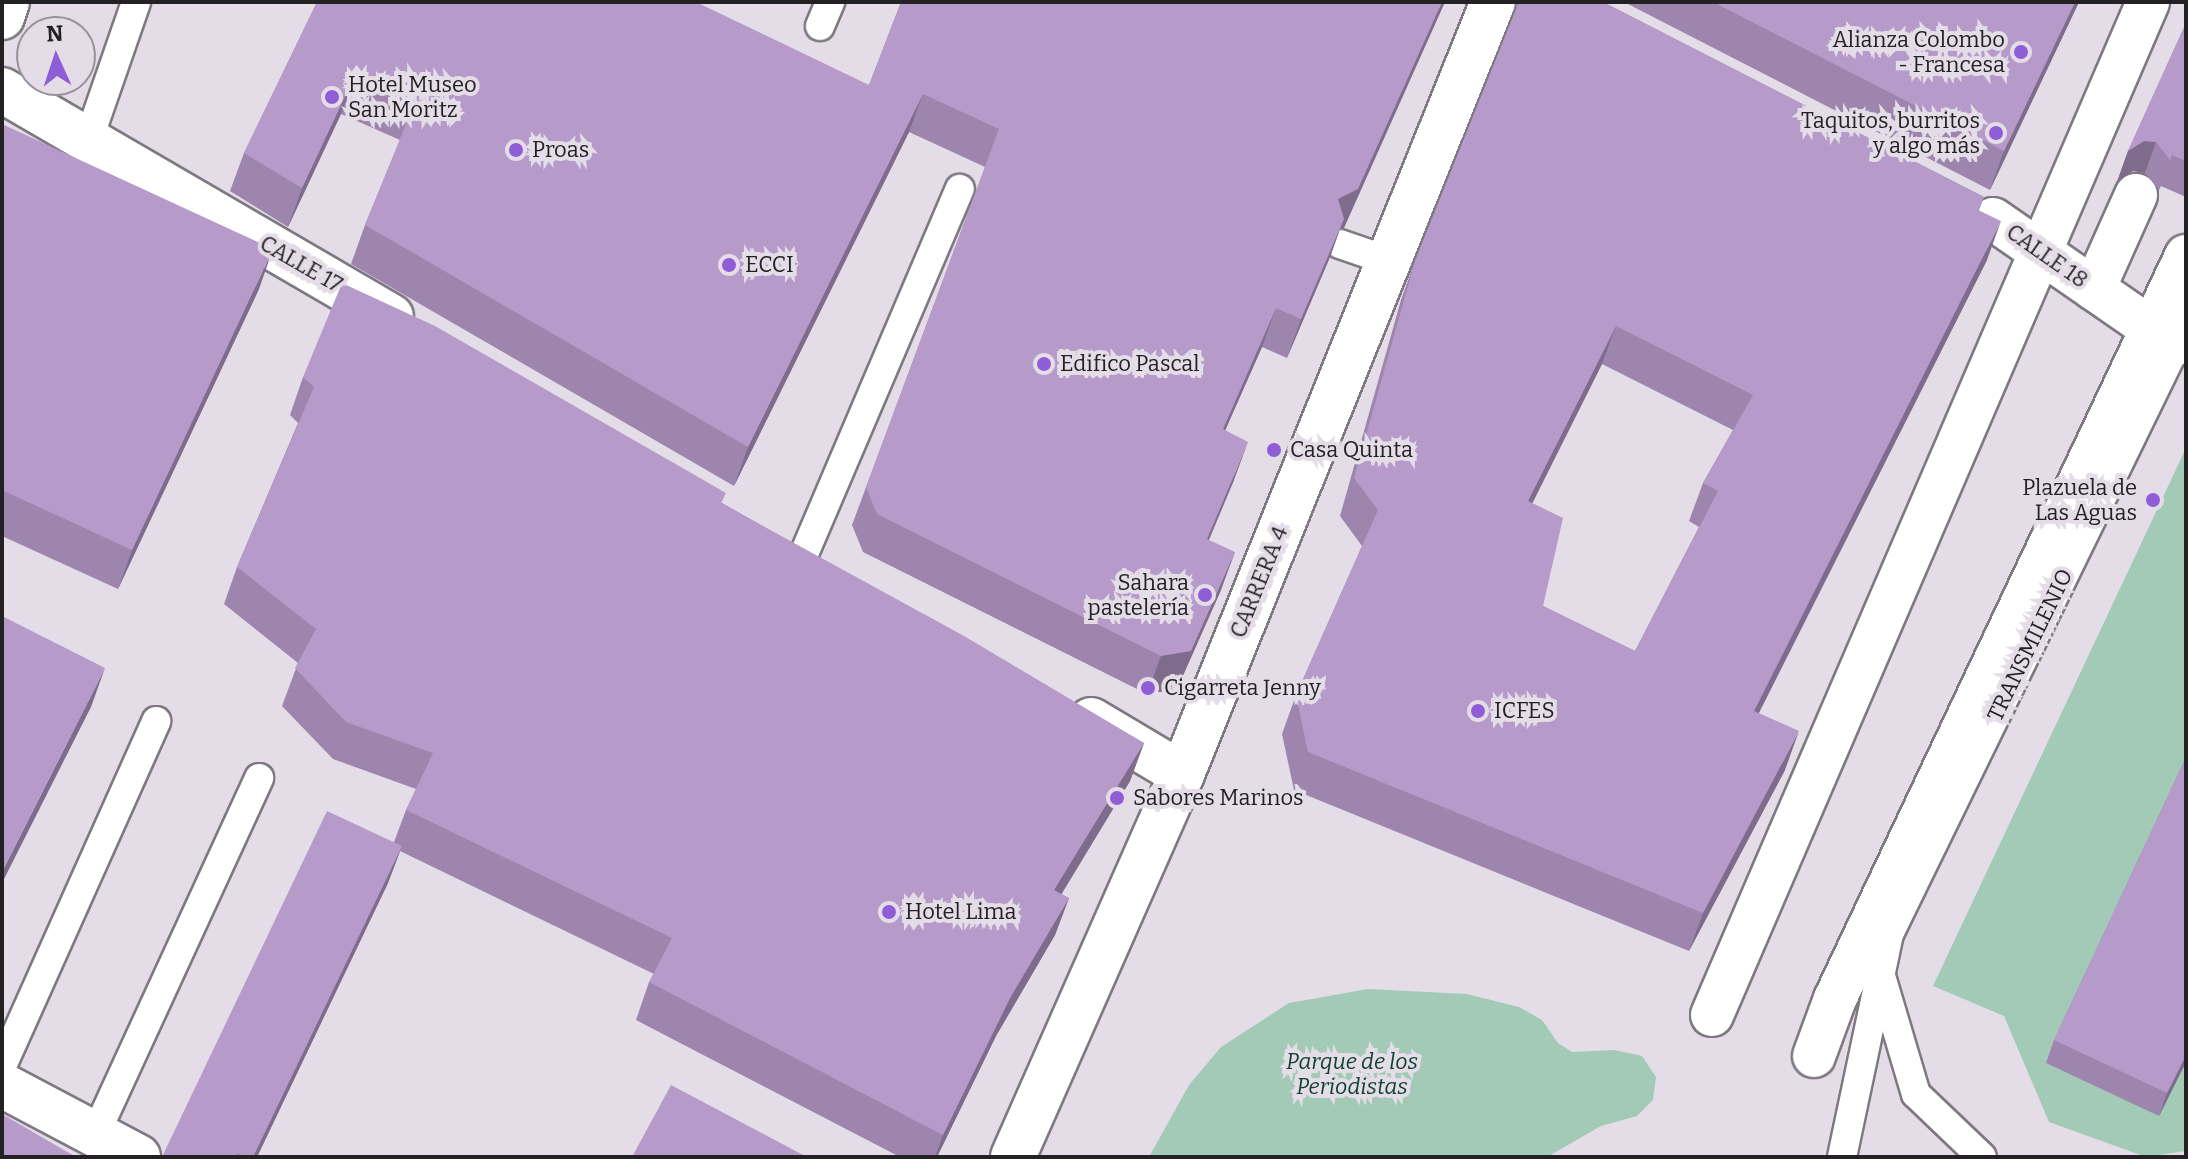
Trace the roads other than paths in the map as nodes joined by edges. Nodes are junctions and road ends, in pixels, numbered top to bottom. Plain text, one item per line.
1 (7, 2) edge
2 (136, 2) edge
3 (1493, 2) edge
4 (2148, 2) edge
5 (2, 17) edge
6 (2, 90) edge
7 (88, 141) junction
8 (960, 189) dead end
9 (2136, 195) dead end
10 (1950, 197) edge
11 (1993, 219) joint
12 (1340, 244) edge
13 (2040, 251) junction
14 (2186, 256) edge
15 (1389, 261) junction
16 (2094, 289) junction
17 (2172, 334) edge
18 (432, 340) edge
19 (762, 531) edge
20 (804, 554) junction
21 (844, 578) edge
22 (1060, 703) edge
23 (156, 721) dead end
24 (1182, 774) junction
25 (259, 778) dead end
26 (1879, 967) junction
27 (1712, 1015) dead end
28 (1814, 1056) dead end
29 (2, 1066) edge
30 (2, 1085) edge
31 (95, 1135) junction
32 (138, 1157) edge
33 (1013, 1157) edge
34 (1842, 1157) edge
35 (1982, 1157) edge

1 - 5 street
2 - 7 lane
3 - 15 street, CARRERA 4
4 - 13 street
6 - 7 street, CALLE 17
7 - 18 street, CALLE 17
8 - 20 lane
9 - 16 street
10 - 11 street, CALLE 18
11 - 13 street, CALLE 18
12 - 15 lane
13 - 16 street, CALLE 18
13 - 27 street
14 - 17 street
15 - 24 street, CARRERA 4
16 - 17 street, CALLE 18
17 - 26 lane, TRANSMILENIO
17 - 28 street
19 - 20 street
20 - 21 street
22 - 24 street
23 - 29 lane
24 - 33 street, CARRERA 4
25 - 31 lane
26 - 34 lane, TRANSMILENIO
26 - 35 lane
30 - 31 street
31 - 32 street

